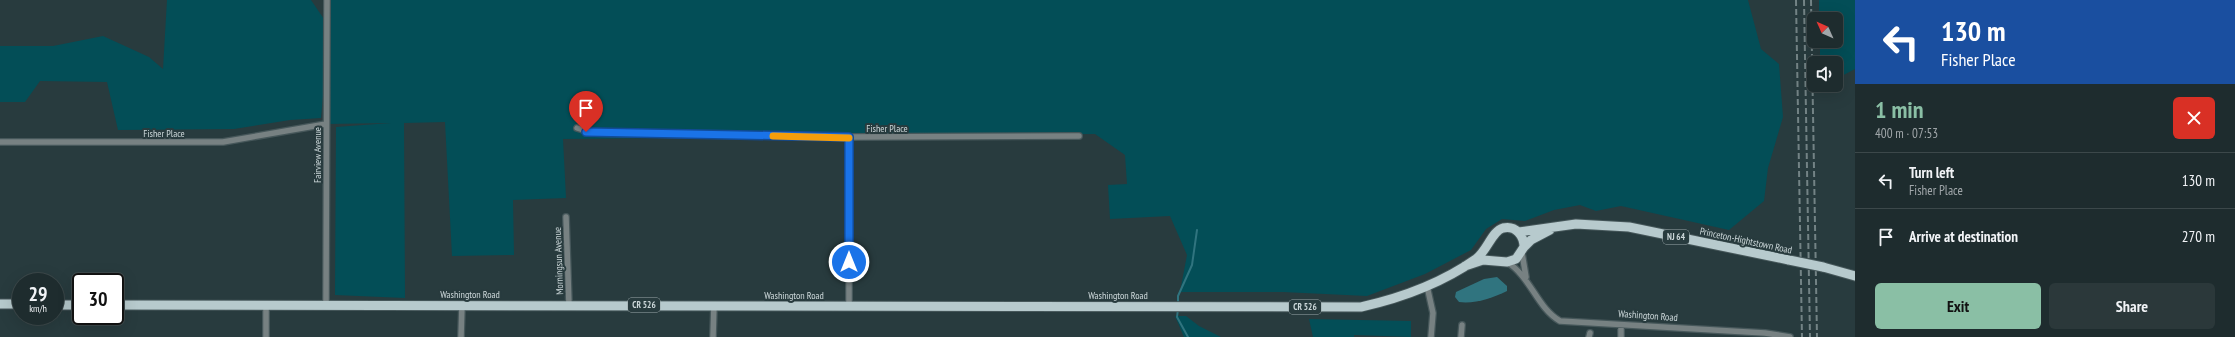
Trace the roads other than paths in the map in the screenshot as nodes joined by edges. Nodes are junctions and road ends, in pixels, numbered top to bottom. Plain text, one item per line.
1 (326, 3) edge
2 (326, 124) junction
3 (577, 128) dead end
4 (1079, 136) dead end
5 (849, 137) junction
6 (0, 142) edge
7 (566, 217) dead end
8 (1561, 226) junction
9 (1519, 232) junction
10 (1491, 243) junction
11 (1523, 250) junction
12 (1505, 261) junction
13 (1464, 266) junction
14 (1855, 276) edge
15 (1526, 278) junction
16 (1426, 286) junction
17 (0, 304) edge
18 (12, 304) edge
19 (124, 305) edge
20 (266, 305) junction
21 (326, 305) junction
22 (462, 305) junction
23 (569, 305) junction
24 (714, 305) junction
25 (849, 306) junction
26 (1462, 325) dead end
27 (1621, 325) junction
28 (1739, 335) edge
29 (266, 337) edge
30 (461, 337) edge
31 (713, 337) edge
32 (1431, 337) edge
33 (1461, 337) edge
34 (1620, 337) edge
35 (1790, 337) edge

1 - 2 street, Fairview Avenue
2 - 6 street, Fisher Place
2 - 21 street, Fairview Avenue
3 - 5 street, Fisher Place
4 - 5 street, Fisher Place
5 - 25 street
7 - 23 street, Morningsun Avenue
8 - 9 main road, Princeton-Hightstown Road / NJ 64
8 - 11 main road, Princeton-Hightstown Road / NJ 64
8 - 14 main road, Princeton-Hightstown Road / NJ 64, bridge
9 - 10 main road, Washington Road / CR 526
9 - 11 main road
10 - 12 main road
10 - 13 main road, Washington Road / CR 526
11 - 12 main road
11 - 15 street, Washington Road
12 - 13 main road, Washington Road / CR 526
12 - 15 street, Washington Road
13 - 16 main road, Washington Road / CR 526
15 - 27 street, Washington Road
16 - 25 main road, Washington Road / CR 526
16 - 32 street
17 - 18 main road
19 - 20 main road, Washington Road / CR 526
20 - 21 main road, Washington Road / CR 526
20 - 29 street
21 - 22 main road, Washington Road / CR 526
22 - 23 main road, Washington Road / CR 526
22 - 30 street
23 - 24 main road, Washington Road / CR 526
24 - 25 main road, Washington Road / CR 526
24 - 31 street
26 - 33 street
27 - 28 street, Washington Road
27 - 34 street
28 - 35 street, Washington Road

